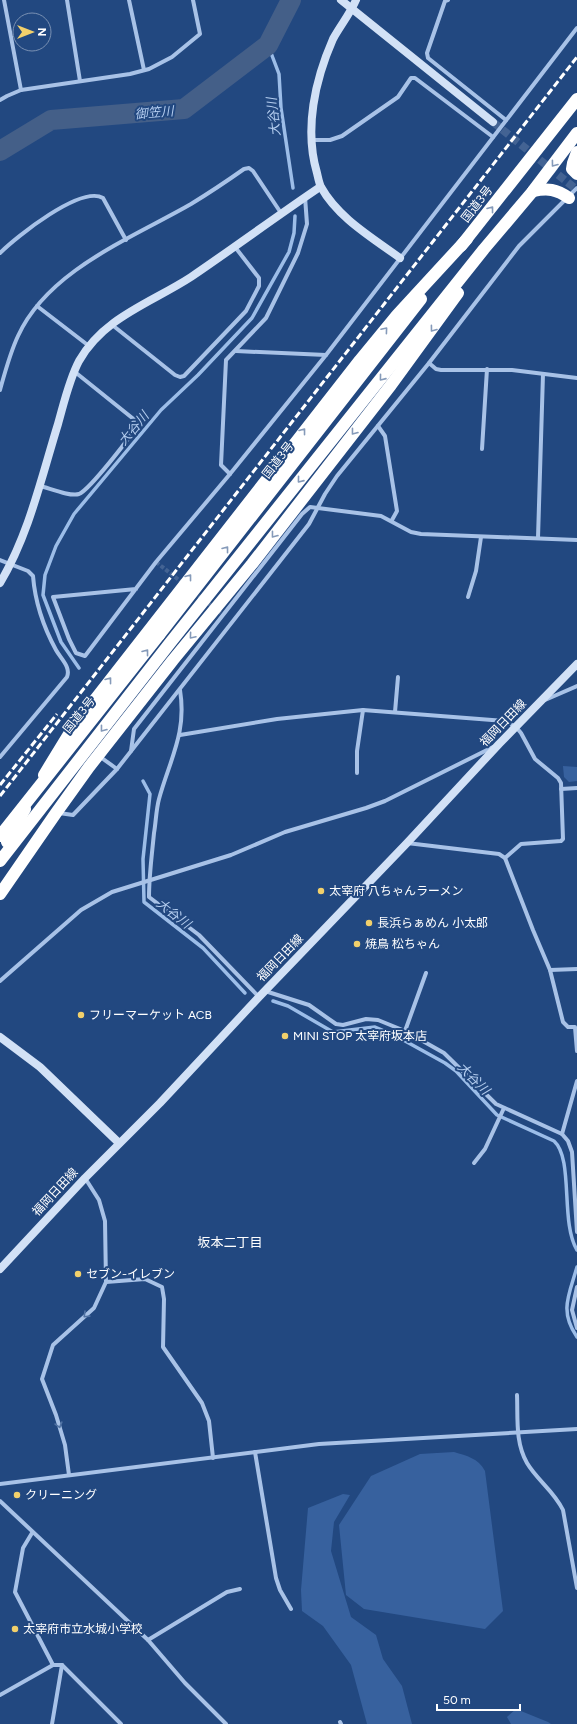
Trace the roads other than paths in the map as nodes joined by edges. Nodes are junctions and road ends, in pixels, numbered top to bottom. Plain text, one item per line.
1 (4, 0) edge
2 (67, 0) edge
3 (129, 0) edge
4 (193, 0) edge
5 (341, 0) edge
6 (356, 0) edge
7 (448, 0) edge
8 (352, 8) junction
9 (577, 28) edge
10 (144, 70) junction
11 (80, 81) junction
12 (21, 90) junction
13 (577, 99) edge
14 (0, 100) edge
15 (506, 120) junction
16 (492, 122) tunnel mouth
17 (577, 133) edge
18 (493, 137) junction
19 (312, 140) junction
20 (577, 152) edge
21 (577, 174) edge
22 (320, 187) junction
23 (577, 188) edge
24 (533, 191) junction
25 (305, 197) junction
26 (571, 199) junction
27 (281, 213) junction
28 (466, 239) junction
29 (126, 240) junction
30 (235, 246) junction
31 (484, 249) junction
32 (0, 253) edge
33 (400, 258) junction
34 (37, 306) junction
35 (111, 324) junction
36 (89, 346) junction
37 (236, 351) junction
38 (326, 355) junction
39 (429, 363) junction
40 (487, 369) junction
41 (0, 370) edge
42 (5, 371) junction
43 (75, 372) junction
44 (543, 374) junction
45 (577, 378) edge
46 (0, 390) edge
47 (378, 426) junction
48 (482, 449) dead end
49 (230, 474) junction
50 (40, 486) junction
51 (319, 508) junction
52 (392, 520) junction
53 (481, 537) junction
54 (538, 538) junction
55 (577, 540) edge
56 (0, 560) edge
57 (11, 564) junction
58 (0, 583) edge
59 (136, 589) junction
60 (468, 597) dead end
61 (577, 664) edge
62 (398, 676) dead end
63 (577, 686) edge
64 (180, 690) junction
65 (542, 701) junction
66 (363, 710) junction
67 (395, 712) junction
68 (516, 727) junction
69 (180, 735) junction
70 (499, 744) junction
71 (131, 751) junction
72 (98, 755) junction
73 (0, 757) edge
74 (118, 769) junction
75 (357, 773) dead end
76 (577, 788) edge
77 (561, 789) junction
78 (56, 813) junction
79 (0, 836) edge
80 (407, 843) junction
81 (0, 855) edge
82 (505, 858) junction
83 (0, 861) edge
84 (149, 881) junction
85 (0, 894) edge
86 (577, 969) edge
87 (550, 970) junction
88 (426, 973) dead end
89 (0, 981) edge
90 (262, 994) junction
91 (576, 1027) edge
92 (405, 1031) junction
93 (0, 1037) edge
94 (577, 1051) edge
95 (577, 1081) edge
96 (504, 1108) junction
97 (562, 1134) junction
98 (119, 1143) junction
99 (474, 1163) dead end
100 (85, 1178) junction
101 (577, 1232) edge
102 (0, 1269) edge
103 (106, 1282) junction
104 (577, 1287) edge
105 (577, 1328) edge
106 (517, 1395) dead end
107 (577, 1429) edge
108 (518, 1432) junction
109 (255, 1452) junction
110 (213, 1458) junction
111 (69, 1475) junction
112 (0, 1484) edge
113 (0, 1501) edge
114 (32, 1533) junction
115 (577, 1588) edge
116 (240, 1589) dead end
117 (291, 1608) dead end
118 (148, 1640) junction
119 (53, 1665) junction
120 (62, 1665) junction
121 (0, 1695) edge
122 (52, 1724) edge
123 (121, 1724) edge
124 (226, 1724) edge

1 - 12 street
2 - 11 street
3 - 10 street
4 - 10 street
5 - 8 street
6 - 8 street
7 - 15 street
8 - 16 street
8 - 19 street
9 - 15 street
10 - 11 street
11 - 12 street
12 - 14 street
28 -> 13 highway, 国道3号
15 - 18 street
17 -> 24 highway
18 - 19 street
18 - 33 street
19 - 22 street
20 - 21 highway
22 - 25 street
22 - 33 street
23 - 26 street
24 - 26 highway
24 - 31 highway
25 - 27 street
25 - 37 street
26 - 39 street
27 - 29 street
27 - 30 street
79 -> 28 highway, 国道3号, bridge
81 -> 28 highway
29 - 32 street
29 - 34 street
30 - 35 street
30 - 35 street
31 -> 72 highway
31 -> 83 highway
33 - 38 street
34 - 36 street
34 - 42 street
35 - 36 street
36 - 43 street
37 - 38 street
37 - 49 street
38 - 49 street
39 - 40 street
39 - 47 street
40 - 44 street
40 - 48 street
41 - 42 street
42 - 46 street
43 - 50 street
43 - 50 street
44 - 45 street
44 - 54 street
47 - 51 street
47 - 52 street
49 - 59 street
50 - 57 street
51 - 52 street
51 - 64 street
51 - 71 street
52 - 53 street
53 - 54 street
53 - 60 street
54 - 55 street
56 - 57 street
57 - 58 street
57 - 73 street
59 - 59 street
61 - 65 street, 福岡日田線
62 - 67 street
63 - 65 street
64 - 69 street
64 - 71 street
65 - 68 street, 福岡日田線
66 - 67 street
66 - 69 street
66 - 75 street
67 - 68 street
68 - 70 street, 福岡日田線
68 - 77 street
69 - 84 street
70 - 80 street, 福岡日田線
70 - 84 street
71 - 74 street
72 - 74 street
72 - 78 highway
74 - 78 street
76 - 77 street
77 - 82 street
78 - 85 highway
80 - 82 street
80 - 90 street, 福岡日田線
82 - 87 street
84 - 89 street
84 - 90 street
86 - 87 street
87 - 91 street
88 - 92 street
90 - 92 street
90 - 98 street, 福岡日田線
91 - 94 street
92 - 96 street
93 - 98 street
95 - 97 street
96 - 97 street
96 - 99 street
97 - 101 street
98 - 100 street, 福岡日田線
100 - 102 street, 福岡日田線
100 - 103 street
103 - 110 street
103 -> 111 street
104 - 105 street
106 - 108 street
107 - 108 street
108 - 109 street
108 - 115 street
109 - 110 street
109 - 117 street
110 - 111 street
111 - 112 street
113 - 114 street
114 - 118 street
114 - 119 street
116 - 118 street
118 - 124 street
119 - 120 street
119 - 121 street
120 - 122 street
120 - 123 street

